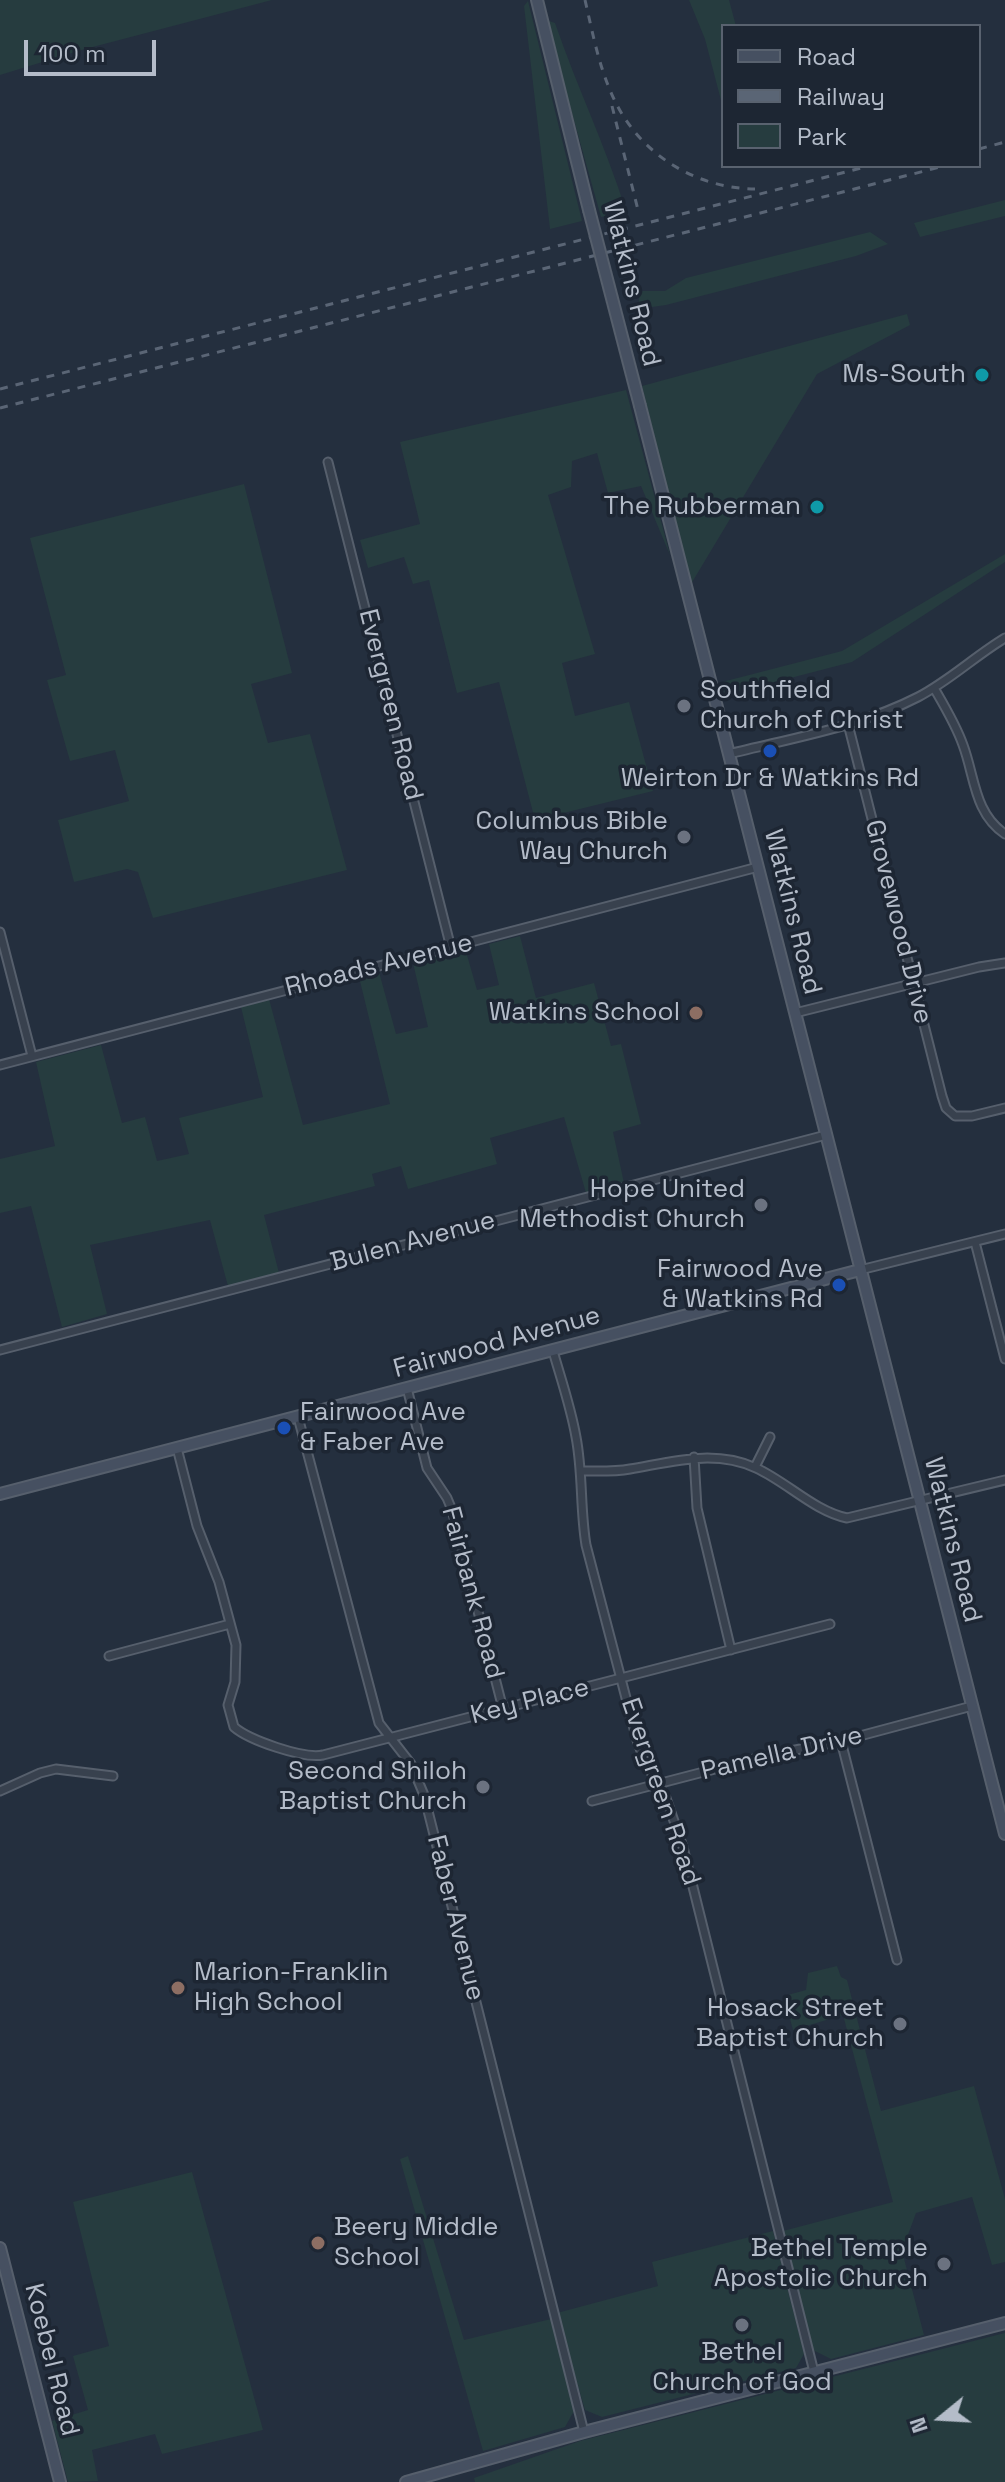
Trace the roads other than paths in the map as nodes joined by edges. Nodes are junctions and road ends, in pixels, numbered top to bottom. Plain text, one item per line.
1 (537, 0) edge
2 (328, 462) dead end
3 (1005, 638) edge
4 (934, 688) junction
5 (848, 724) junction
6 (729, 754) junction
7 (1005, 834) edge
8 (758, 867) junction
9 (0, 932) edge
10 (451, 948) junction
11 (1005, 963) edge
12 (913, 983) junction
13 (795, 1013) junction
14 (32, 1056) junction
15 (0, 1065) edge
16 (1005, 1108) edge
17 (826, 1135) junction
18 (1005, 1234) edge
19 (975, 1242) junction
20 (860, 1270) junction
21 (0, 1350) edge
22 (553, 1351) junction
23 (1005, 1359) edge
24 (407, 1388) junction
25 (298, 1417) junction
26 (770, 1437) dead end
27 (177, 1448) junction
28 (694, 1457) junction
29 (755, 1467) junction
30 (580, 1471) junction
31 (1005, 1480) edge
32 (0, 1494) edge
33 (919, 1502) junction
34 (230, 1624) junction
35 (830, 1624) dead end
36 (731, 1650) junction
37 (109, 1656) dead end
38 (621, 1679) junction
39 (972, 1706) junction
40 (503, 1709) junction
41 (389, 1738) junction
42 (841, 1741) junction
43 (113, 1776) dead end
44 (657, 1783) junction
45 (0, 1791) edge
46 (592, 1801) dead end
47 (1005, 1834) edge
48 (897, 1960) dead end
49 (0, 2248) edge
50 (1005, 2323) edge
51 (814, 2372) junction
52 (584, 2432) junction
53 (60, 2482) edge
54 (406, 2482) edge

1 - 6 street, Watkins Road, bridge
2 - 10 street, Evergreen Road
3 - 4 street
4 - 5 street
4 - 7 street
5 - 6 street
5 - 12 street, Grovewood Drive
6 - 8 street, Watkins Road
8 - 10 street, Rhoads Avenue
8 - 13 street, Watkins Road
9 - 14 street
10 - 14 street, Rhoads Avenue
11 - 12 street
12 - 13 street
12 - 16 street, Grovewood Drive
13 - 17 street, Watkins Road
14 - 15 street, Rhoads Avenue
17 - 20 street, Watkins Road
17 - 21 street, Bulen Avenue
18 - 19 street, Fairwood Avenue
19 - 20 street, Fairwood Avenue
19 - 23 street
20 - 22 street, Fairwood Avenue
20 - 33 street, Watkins Road
22 - 24 street, Fairwood Avenue
22 - 30 street, Evergreen Road
24 - 25 street, Fairwood Avenue
24 - 40 street, Fairbank Road
25 - 27 street, Fairwood Avenue
25 - 41 street, Faber Avenue
26 - 29 street
27 - 32 street, Fairwood Avenue
27 - 34 street
28 - 29 street
28 - 30 street
28 - 36 street
29 - 33 street
30 - 38 street, Evergreen Road
31 - 33 street
33 - 39 street, Watkins Road
34 - 37 street
34 - 41 street, Key Place
35 - 36 street, Key Place
36 - 38 street, Key Place
38 - 40 street, Key Place
38 - 44 street, Evergreen Road
39 - 42 street, Pamella Drive
39 - 47 street, Watkins Road
40 - 41 street, Key Place
41 - 52 street, Faber Avenue
42 - 44 street, Pamella Drive
42 - 48 street
43 - 45 street
44 - 46 street, Pamella Drive
44 - 51 street, Evergreen Road
49 - 53 street, Koebel Road
50 - 51 street
51 - 52 street
52 - 54 street

